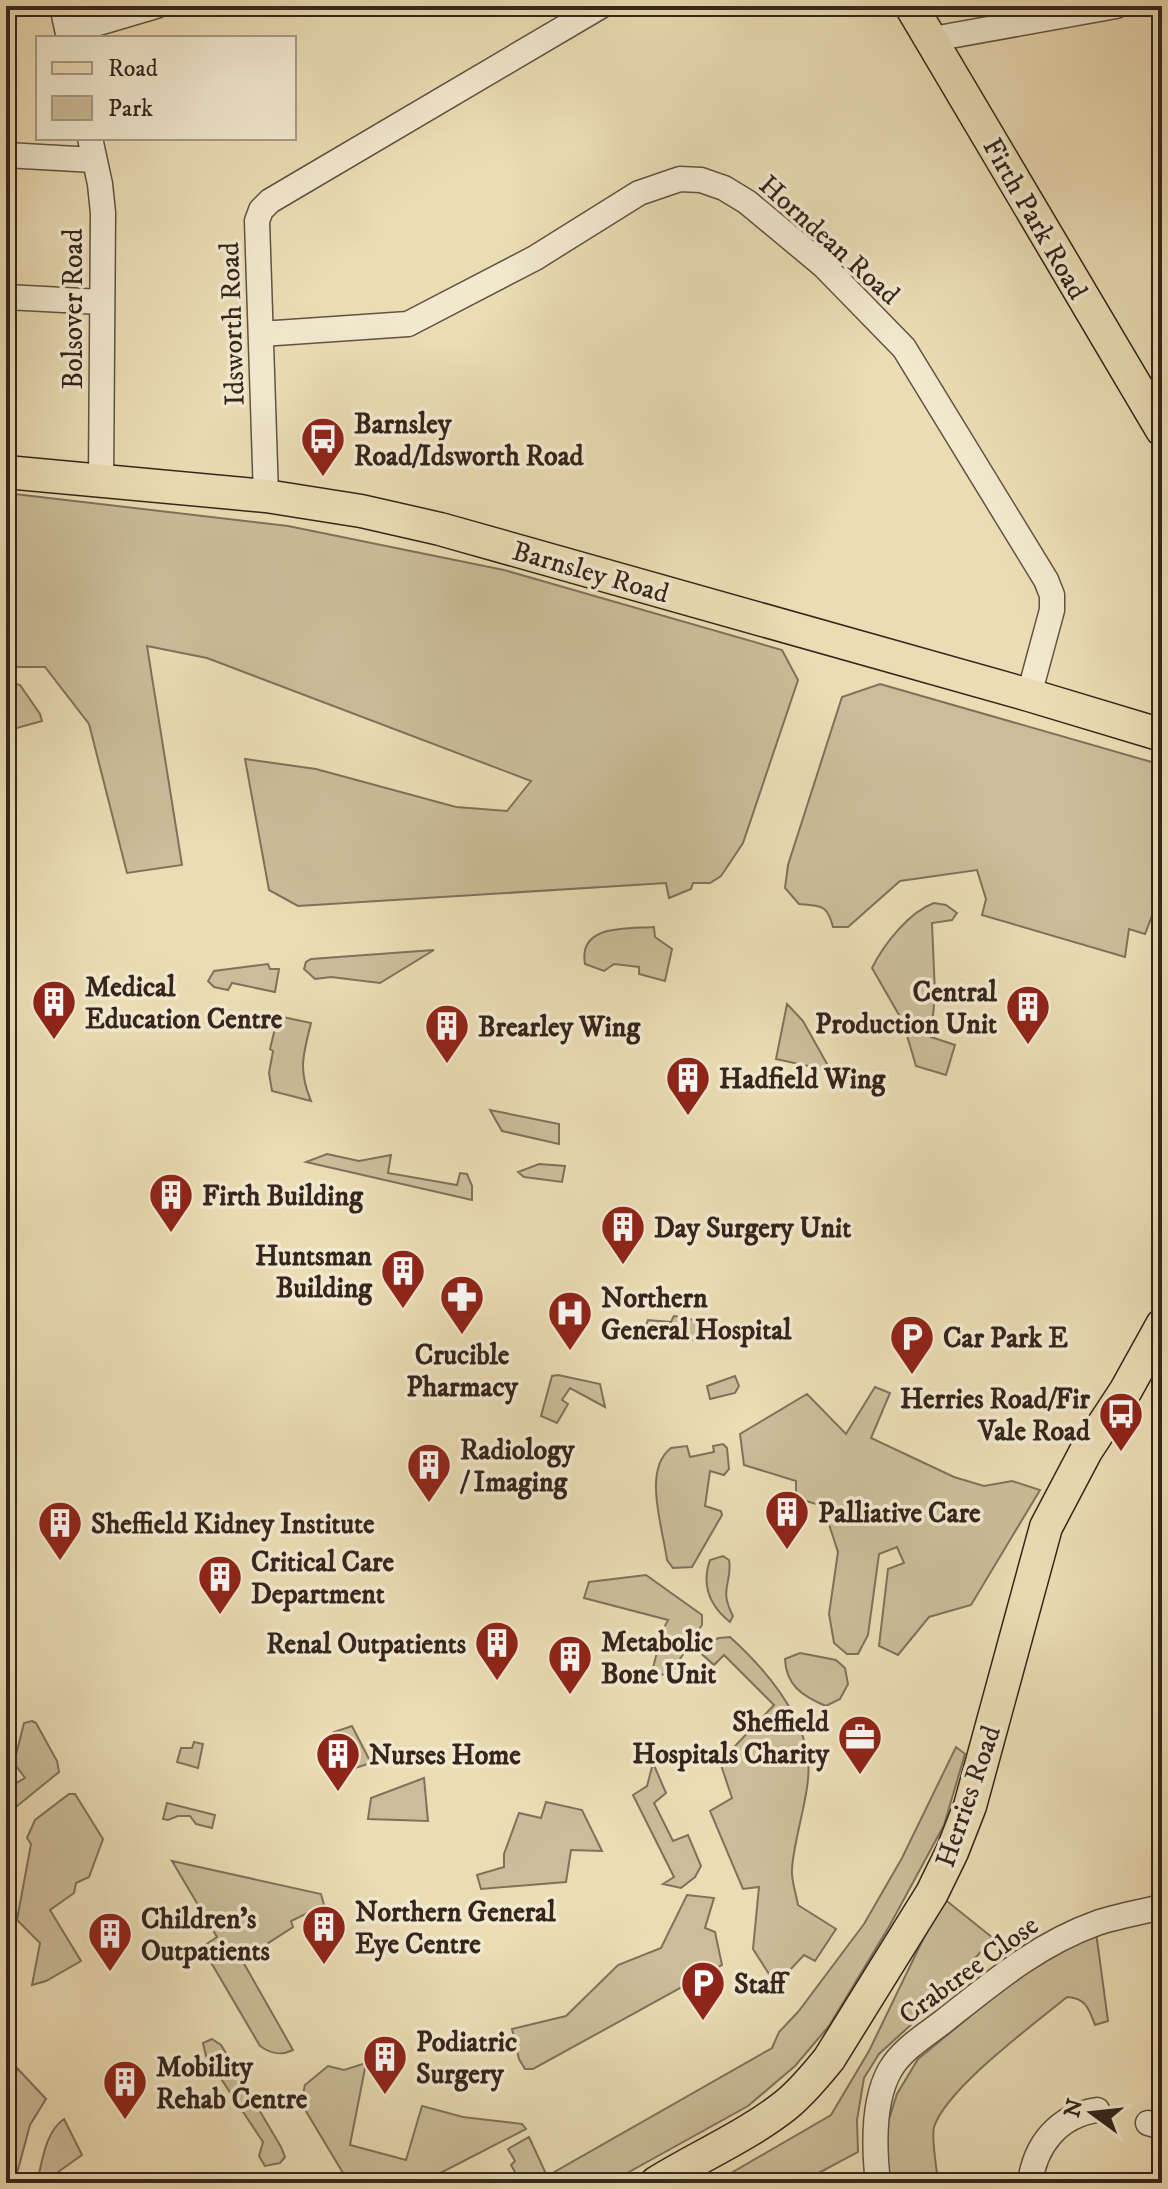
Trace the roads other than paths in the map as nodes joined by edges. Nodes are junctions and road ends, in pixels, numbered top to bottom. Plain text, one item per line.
1 (62, 6) edge
2 (156, 6) edge
3 (601, 6) edge
4 (911, 6) edge
5 (1116, 6) edge
6 (68, 35) edge
7 (933, 39) junction
8 (92, 149) edge
9 (6, 155) edge
10 (6, 297) edge
11 (102, 302) junction
12 (261, 334) junction
13 (1162, 430) edge
14 (6, 472) edge
15 (101, 481) junction
16 (266, 496) junction
17 (1029, 695) junction
18 (1162, 735) edge
19 (1162, 1325) edge
20 (1162, 1907) edge
21 (1097, 2110) dead end
22 (656, 2183) edge
23 (878, 2183) edge
24 (1030, 2183) edge

1 - 6 street
2 - 6 street
3 - 12 street, Idsworth Road
4 - 7 main road, Firth Park Road
5 - 7 street
7 - 13 main road, Firth Park Road
8 - 9 street
8 - 11 street, Bolsover Road
10 - 11 street
11 - 15 street, Bolsover Road
12 - 16 street, Idsworth Road
12 - 17 street, Horndean Road
14 - 15 main road, Barnsley Road
15 - 16 main road, Barnsley Road
16 - 17 main road, Barnsley Road
17 - 18 main road, Barnsley Road
19 - 22 main road, Herries Road
20 - 23 street, Crabtree Close
21 - 24 street

